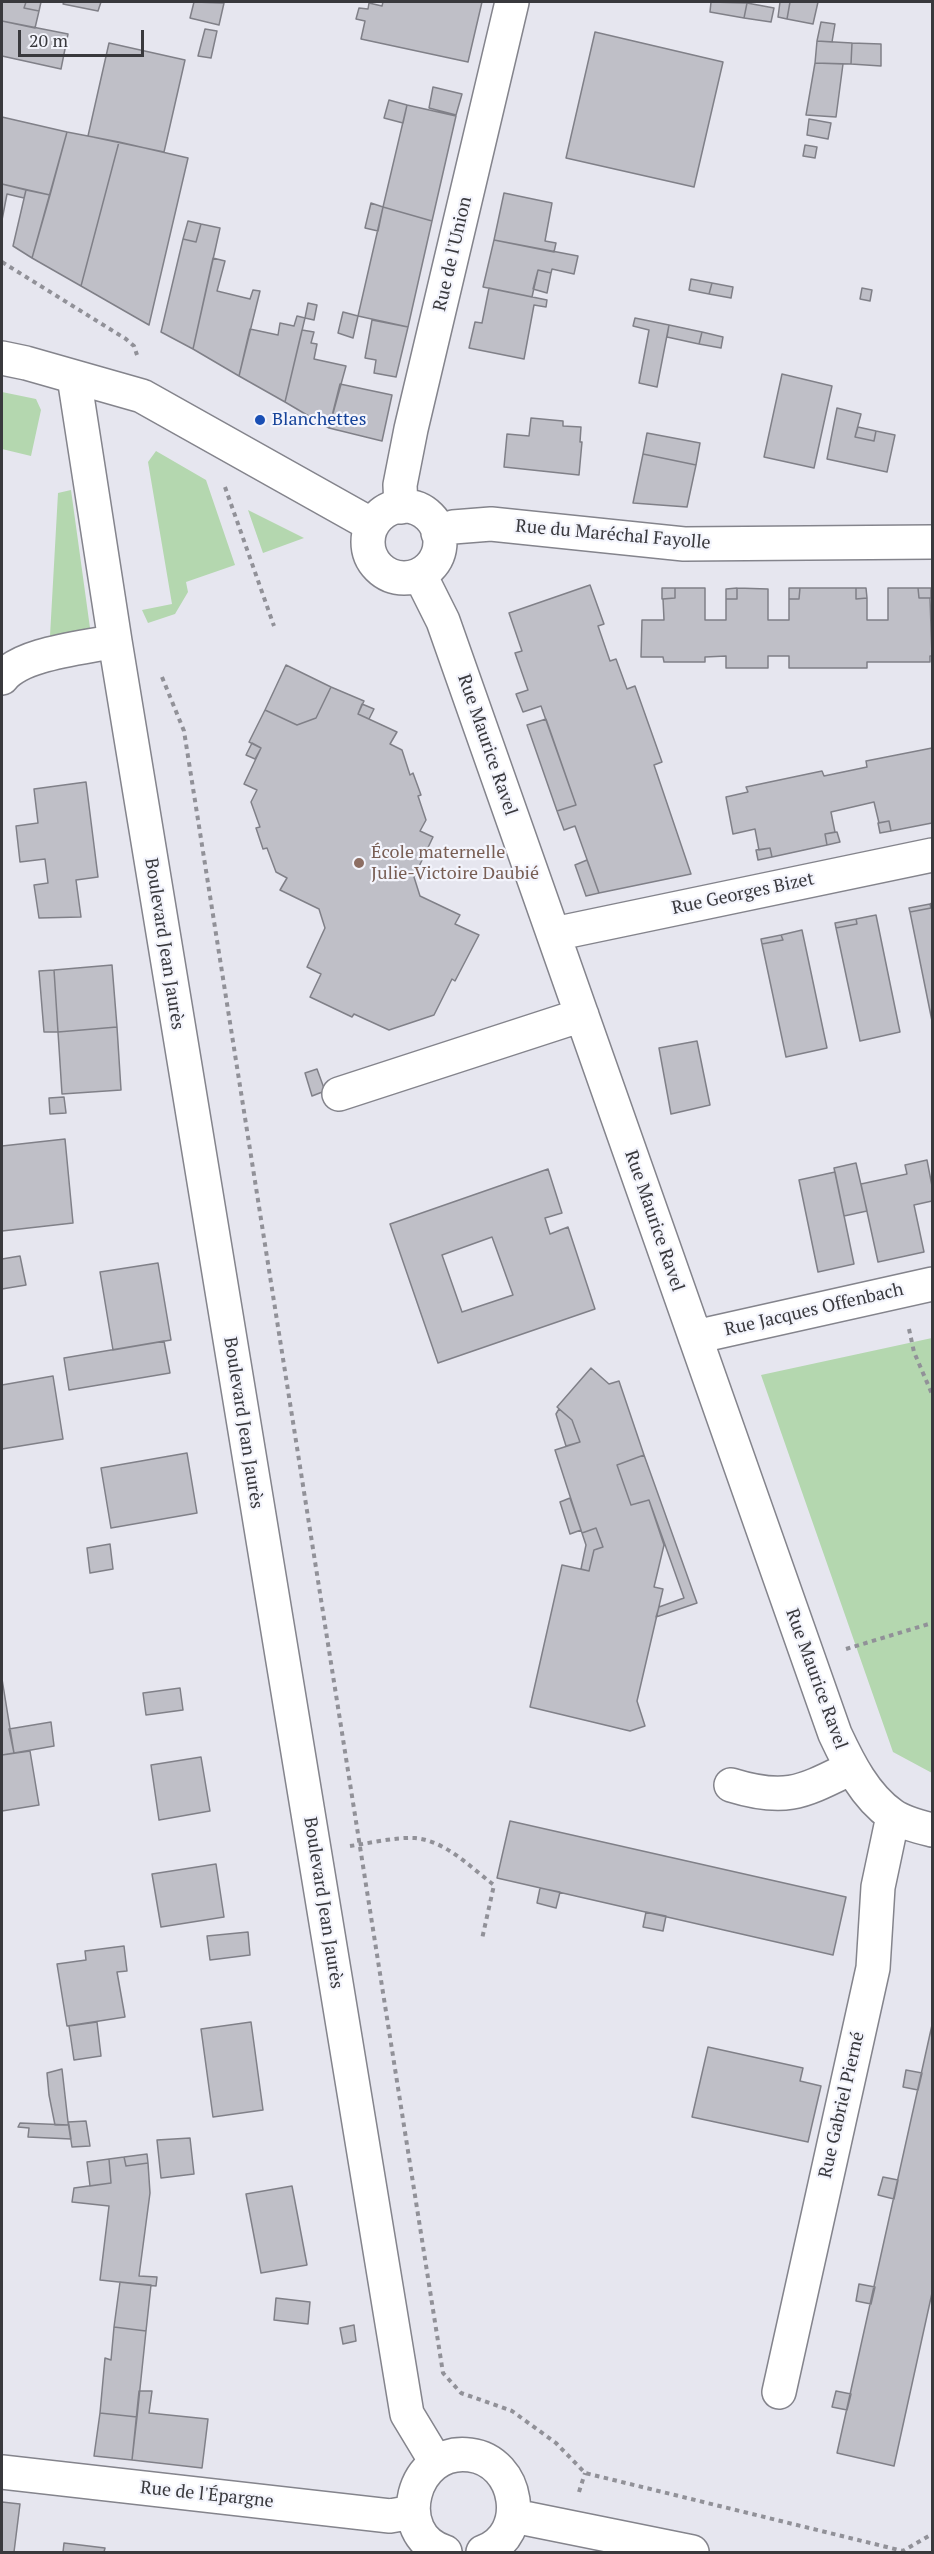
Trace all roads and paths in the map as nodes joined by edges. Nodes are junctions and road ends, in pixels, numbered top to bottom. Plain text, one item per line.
1 (512, 2) edge
2 (2, 358) edge
3 (74, 377) junction
4 (207, 432) junction
5 (401, 507) junction
6 (372, 525) junction
7 (438, 533) junction
8 (933, 542) edge
9 (420, 574) junction
10 (274, 626) dead end
11 (115, 641) junction
12 (158, 669) dead end
13 (5, 674) edge
14 (933, 855) edge
15 (554, 934) junction
16 (582, 1015) junction
17 (339, 1094) dead end
18 (933, 1284) edge
19 (899, 1290) junction
20 (695, 1337) junction
21 (933, 1394) edge
22 (933, 1623) edge
23 (808, 1660) junction
24 (851, 1768) junction
25 (731, 1785) dead end
26 (893, 1816) junction
27 (933, 1830) edge
28 (360, 1845) junction
29 (314, 1851) junction
30 (482, 1939) dead end
31 (779, 2392) dead end
32 (436, 2462) junction
33 (2, 2472) edge
34 (413, 2512) junction
35 (514, 2516) junction
36 (933, 2534) edge
37 (445, 2553) edge
38 (483, 2553) edge
39 (692, 2553) edge

1 - 5 street, Rue de l'Union
2 - 3 street
3 - 4 street
3 - 11 street, Boulevard Jean Jaurès
4 - 6 street
4 - 10 path
5 - 6 street
5 - 7 street
6 - 9 street
7 - 8 street, Rue du Maréchal Fayolle
7 - 9 street
9 - 15 street, Rue Maurice Ravel
11 - 13 street
11 - 29 street, Boulevard Jean Jaurès
12 - 28 path
14 - 15 street, Rue Georges Bizet
15 - 16 street, Rue Maurice Ravel
16 - 17 street
16 - 20 street, Rue Maurice Ravel
18 - 19 street, Rue Jacques Offenbach
19 - 20 street, Rue Jacques Offenbach
19 - 21 path
20 - 23 street, Rue Maurice Ravel
22 - 23 path
23 - 24 street, Rue Maurice Ravel
24 - 25 street
24 - 26 street, Rue Maurice Ravel
26 - 27 street, Rue Maurice Ravel
26 - 31 street, Rue Gabriel Pierné
28 - 29 path
28 - 30 path
28 - 36 path
29 - 32 street, Boulevard Jean Jaurès
32 - 34 street
32 - 35 street
33 - 34 street, Rue de l'Épargne
34 - 37 street
35 - 38 street
35 - 39 street

